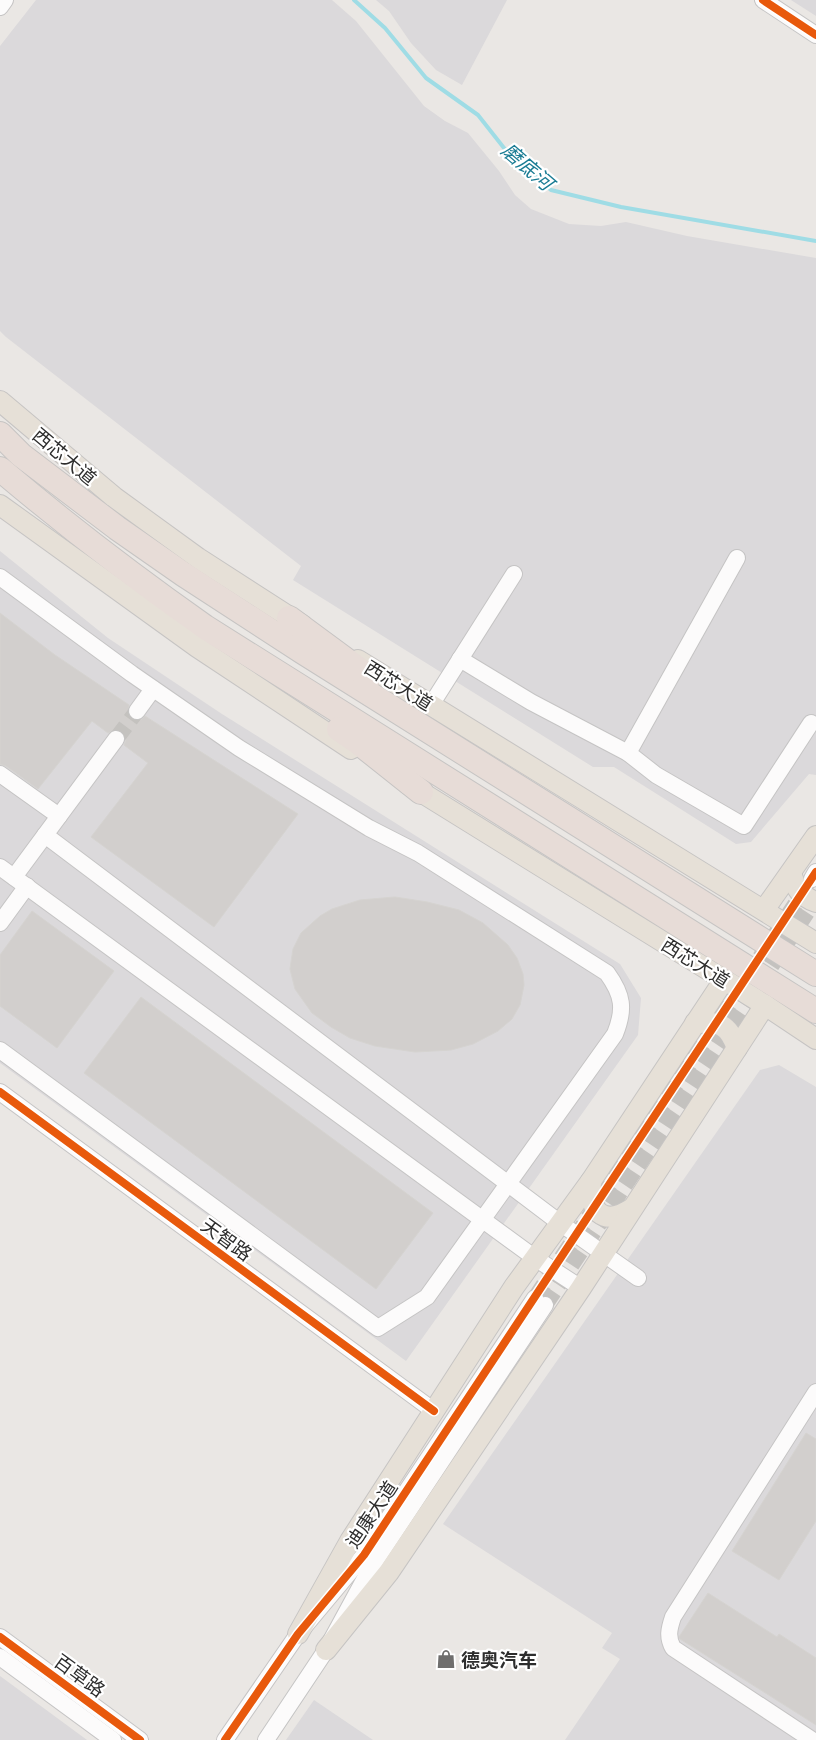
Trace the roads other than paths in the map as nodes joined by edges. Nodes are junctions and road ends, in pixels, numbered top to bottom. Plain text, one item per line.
1 (5, 0) edge
2 (763, 0) edge
3 (0, 6) edge
4 (816, 35) edge
5 (0, 401) edge
6 (0, 434) edge
7 (0, 469) edge
8 (0, 505) edge
9 (737, 558) dead end
10 (514, 574) dead end
11 (0, 577) edge
12 (289, 618) junction
13 (204, 627) junction
14 (460, 659) junction
15 (153, 689) junction
16 (431, 705) junction
17 (137, 710) tunnel mouth
18 (811, 724) dead end
19 (116, 739) tunnel mouth
20 (628, 753) junction
21 (0, 774) edge
22 (517, 787) junction
23 (421, 792) junction
24 (59, 816) junction
25 (45, 835) junction
26 (816, 836) edge
27 (0, 867) edge
28 (791, 873) junction
29 (20, 882) junction
30 (816, 902) edge
31 (764, 910) junction
32 (0, 923) edge
33 (815, 941) edge
34 (816, 974) edge
35 (724, 980) junction
36 (765, 1005) junction
37 (816, 1011) edge
38 (694, 1023) junction
39 (816, 1039) edge
40 (737, 1048) junction
41 (0, 1050) edge
42 (0, 1092) edge
43 (591, 1181) junction
44 (508, 1184) junction
45 (631, 1209) junction
46 (482, 1220) junction
47 (560, 1223) junction
48 (603, 1253) junction
49 (535, 1258) junction
50 (638, 1278) dead end
51 (580, 1288) junction
52 (816, 1392) edge
53 (434, 1411) junction
54 (298, 1634) junction
55 (0, 1637) edge
56 (326, 1650) junction
57 (0, 1657) edge
58 (113, 1740) edge
59 (140, 1740) edge
60 (225, 1740) edge
61 (266, 1740) edge
62 (812, 1740) edge

1 - 3 street
2 - 4 street
5 - 12 main road, 西芯大道
6 - 22 highway, 西芯大道
7 - 13 highway, 西芯大道
8 - 23 main road, 西芯大道
9 - 20 street
10 - 14 street
11 - 15 street
12 - 16 main road, 西芯大道
12 - 22 highway
13 - 23 highway
13 - 37 highway, 西芯大道
14 - 16 street
14 - 20 street
15 - 17 street
15 - 44 street
16 - 31 main road, 西芯大道
18 - 20 street
19 - 24 street
21 - 24 street
22 - 34 highway, 西芯大道
23 - 35 main road, 西芯大道
24 - 25 street
25 - 29 street
25 - 44 street
26 - 28 main road
27 - 29 street
28 - 30 main road
28 - 31 main road
29 - 32 street
29 - 46 street
31 - 33 main road, 西芯大道
35 - 36 main road, 西芯大道
35 - 38 main road
36 - 39 main road, 西芯大道
36 - 40 main road
38 - 40 main road
38 - 43 main road
40 - 45 main road
41 - 46 street
42 - 53 street, 天智路
43 - 45 main road
43 - 47 main road
44 - 46 street
44 - 47 street
45 - 48 main road
46 - 49 street
47 - 48 street
47 - 49 main road
48 - 50 street
48 - 51 main road
49 - 51 street
49 - 53 main road
51 - 56 main road
52 - 62 street
53 - 54 main road
54 - 56 street, 迪康大道
54 - 60 street, 迪康大道
55 - 59 street, 百草路
56 - 61 street, 迪康大道
57 - 58 street, 百草路

